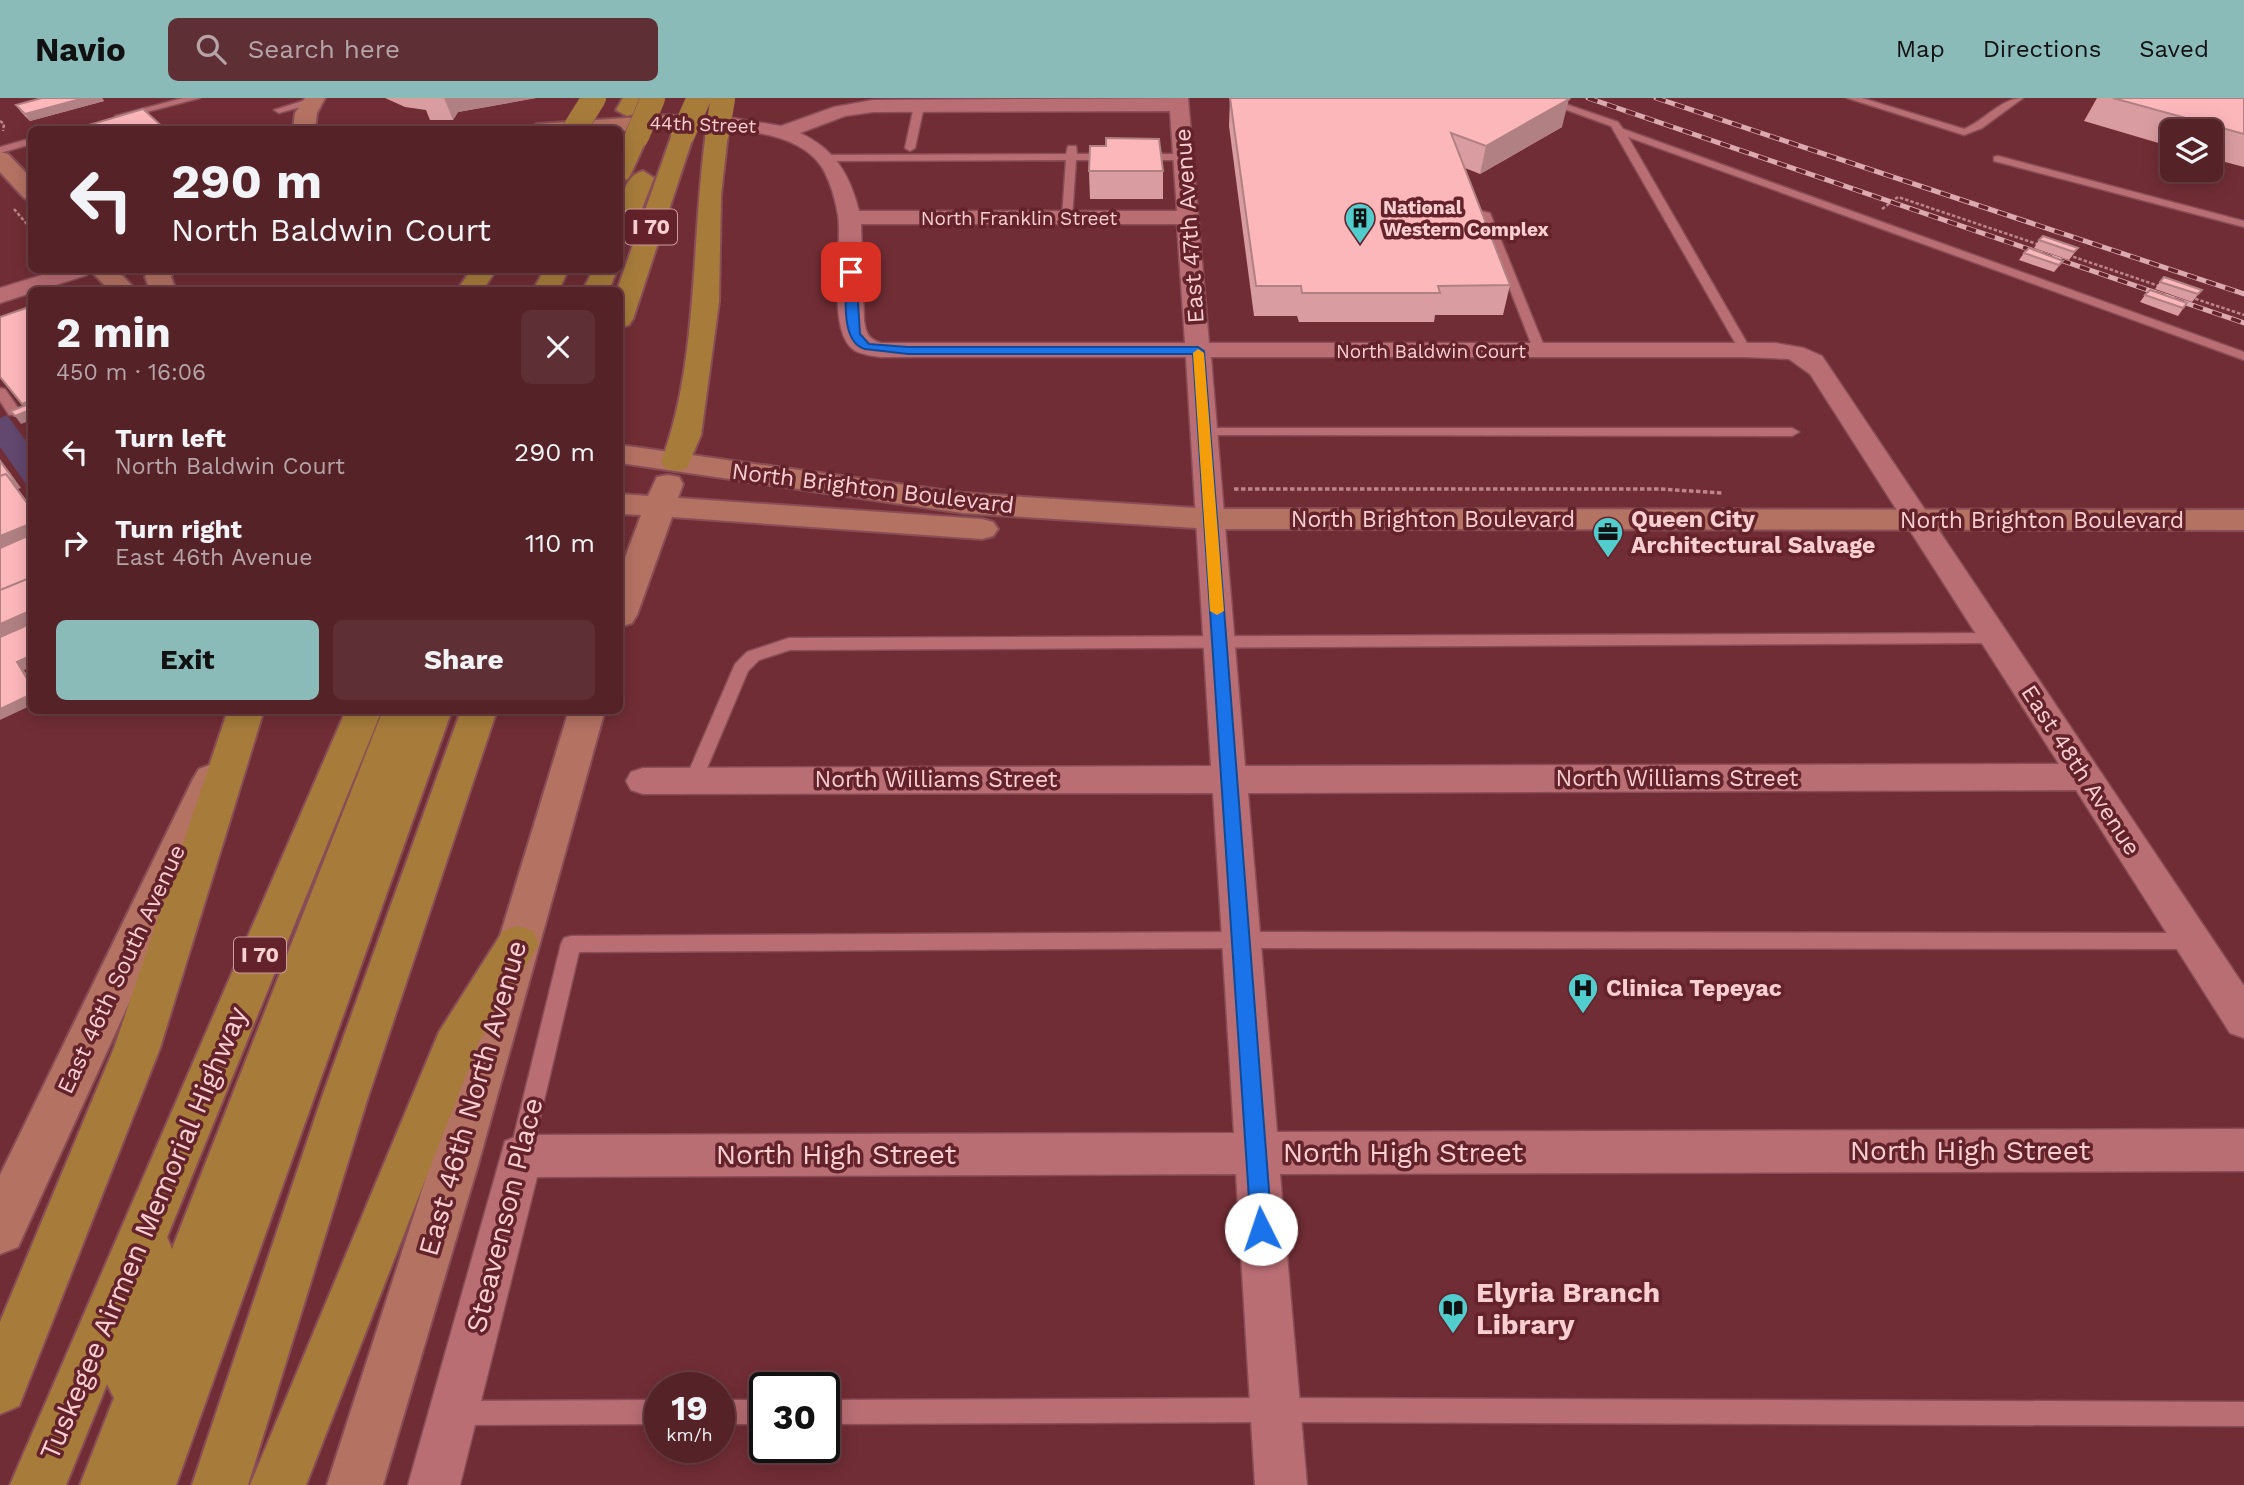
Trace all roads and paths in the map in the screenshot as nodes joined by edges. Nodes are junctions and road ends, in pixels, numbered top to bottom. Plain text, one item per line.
1 (136, 98) edge
2 (195, 98) edge
3 (594, 98) edge
4 (633, 98) edge
5 (653, 98) edge
6 (673, 98) edge
7 (679, 98) edge
8 (691, 98) edge
9 (699, 98) edge
10 (723, 98) edge
11 (1539, 98) edge
12 (1852, 98) edge
13 (2018, 98) edge
14 (313, 99) edge
15 (898, 102) edge
16 (1180, 102) edge
17 (919, 106) junction
18 (148, 108) junction
19 (279, 110) dead end
20 (110, 119) edge
21 (304, 126) edge
22 (576, 126) edge
23 (623, 130) edge
24 (671, 130) junction
25 (1619, 131) junction
26 (784, 132) junction
27 (628, 133) edge
28 (28, 142) edge
29 (910, 148) dead end
30 (0, 150) edge
31 (1072, 153) junction
32 (825, 158) junction
33 (1184, 158) junction
34 (0, 159) edge
35 (623, 159) edge
36 (1998, 159) dead end
37 (28, 189) edge
38 (1881, 210) dead end
39 (1485, 212) edge
40 (18, 215) dead end
41 (1189, 217) junction
42 (850, 218) junction
43 (1067, 218) junction
44 (2244, 224) edge
45 (28, 226) edge
46 (623, 228) edge
47 (2052, 250) edge
48 (2065, 254) edge
49 (70, 273) edge
50 (106, 273) edge
51 (119, 287) edge
52 (2167, 289) edge
53 (2180, 293) edge
54 (0, 296) edge
55 (623, 308) edge
56 (2244, 315) edge
57 (1745, 350) junction
58 (1198, 351) junction
59 (1540, 351) junction
60 (2242, 358) edge
61 (0, 393) edge
62 (14, 412) edge
63 (1206, 432) junction
64 (1792, 432) dead end
65 (623, 454) edge
66 (676, 462) junction
67 (1237, 489) dead end
68 (1731, 494) dead end
69 (623, 504) edge
70 (659, 507) junction
71 (1211, 519) junction
72 (1919, 519) junction
73 (2244, 520) edge
74 (623, 607) edge
75 (1996, 638) junction
76 (1219, 640) junction
77 (243, 714) edge
78 (244, 714) edge
79 (361, 714) edge
80 (400, 714) edge
81 (432, 714) edge
82 (478, 714) edge
83 (586, 714) edge
84 (2086, 777) junction
85 (1229, 778) junction
86 (694, 780) junction
87 (643, 781) dead end
88 (1240, 940) junction
89 (2192, 941) junction
90 (518, 944) junction
91 (2244, 1020) edge
92 (2244, 1150) edge
93 (1255, 1152) junction
94 (520, 1156) junction
95 (156, 1200) junction
96 (0, 1229) edge
97 (0, 1387) edge
98 (1275, 1410) junction
99 (644, 1412) edge
100 (840, 1412) edge
101 (454, 1413) junction
102 (2244, 1414) edge
103 (126, 1472) edge
104 (38, 1485) edge
105 (220, 1485) edge
106 (278, 1485) edge
107 (355, 1485) edge
108 (434, 1485) edge
109 (1280, 1485) edge

1 - 18 lane
2 - 18 lane
3 - 22 highway, bridge
4 - 27 highway
5 - 27 highway, bridge
6 - 24 main road
7 - 24 highway
8 - 24 main road
9 - 24 highway, I 70, bridge
10 - 66 highway, bridge
11 - 25 lane
12 - 13 lane
14 - 19 lane
14 - 21 main road
15 - 17 street
15 - 26 street
16 - 17 street
16 - 33 street, East 47th Avenue
17 - 29 lane
18 - 20 lane
23 - 24 main road, 44th Street
24 - 26 street, 44th Street
24 - 46 highway
24 - 55 highway, I 70
25 - 57 lane
25 - 60 lane
26 - 32 street
27 - 35 highway
28 - 30 lane
31 - 32 lane
31 - 33 lane
31 - 43 lane
32 - 42 street
33 - 41 street, East 47th Avenue
34 - 37 main road
36 - 44 lane
38 - 47 path
39 - 59 lane
40 - 45 path
41 - 43 street, North Franklin Street
41 - 58 street, East 47th Avenue
42 - 43 street, North Franklin Street
42 - 58 street, North Baldwin Court
48 - 52 path
49 - 54 street
50 - 51 main road
53 - 56 path
57 - 59 street, North Baldwin Court
57 - 72 street, North Baldwin Court
58 - 59 street, North Baldwin Court
58 - 63 street, East 47th Avenue
61 - 62 lane
63 - 64 lane
63 - 71 street, East 47th Avenue
65 - 66 main road, North Brighton Boulevard
66 - 70 main road
66 - 71 main road, North Brighton Boulevard
67 - 68 path
69 - 70 main road, North Brighton Boulevard
70 - 71 main road, North Brighton Boulevard
70 - 74 main road
71 - 72 main road, North Brighton Boulevard
71 - 76 street, East 47th Avenue
72 - 73 main road, North Brighton Boulevard
72 - 75 street, East 48th Avenue
75 - 76 lane
75 - 84 street, East 48th Avenue
76 - 85 street, East 47th Avenue
76 - 86 lane
77 - 96 main road, East 46th South Avenue
78 - 97 highway
79 - 95 highway, Tuskegee Airmen Memorial Highway / I 70
80 - 103 highway
81 - 103 highway
82 - 105 highway
83 - 90 main road, East 46th North Avenue
84 - 85 street, North Williams Street
84 - 89 street, East 48th Avenue
85 - 86 street, North Williams Street
85 - 88 street, East 47th Avenue
86 - 87 street, North Williams Street
88 - 89 lane
88 - 93 street, East 47th Avenue
88 - 94 lane, Steavenson Place
89 - 91 street, East 48th Avenue
90 - 106 highway
90 - 107 main road, East 46th North Avenue
92 - 93 street, North High Street
93 - 94 street, North High Street
93 - 98 street, East 47th Avenue
94 - 101 street, Steavenson Place
95 - 103 highway
95 - 104 highway, Tuskegee Airmen Memorial Highway / I 70
98 - 100 lane
98 - 102 lane
98 - 109 street, East 47th Avenue
99 - 101 lane
101 - 108 street, Steavenson Place

